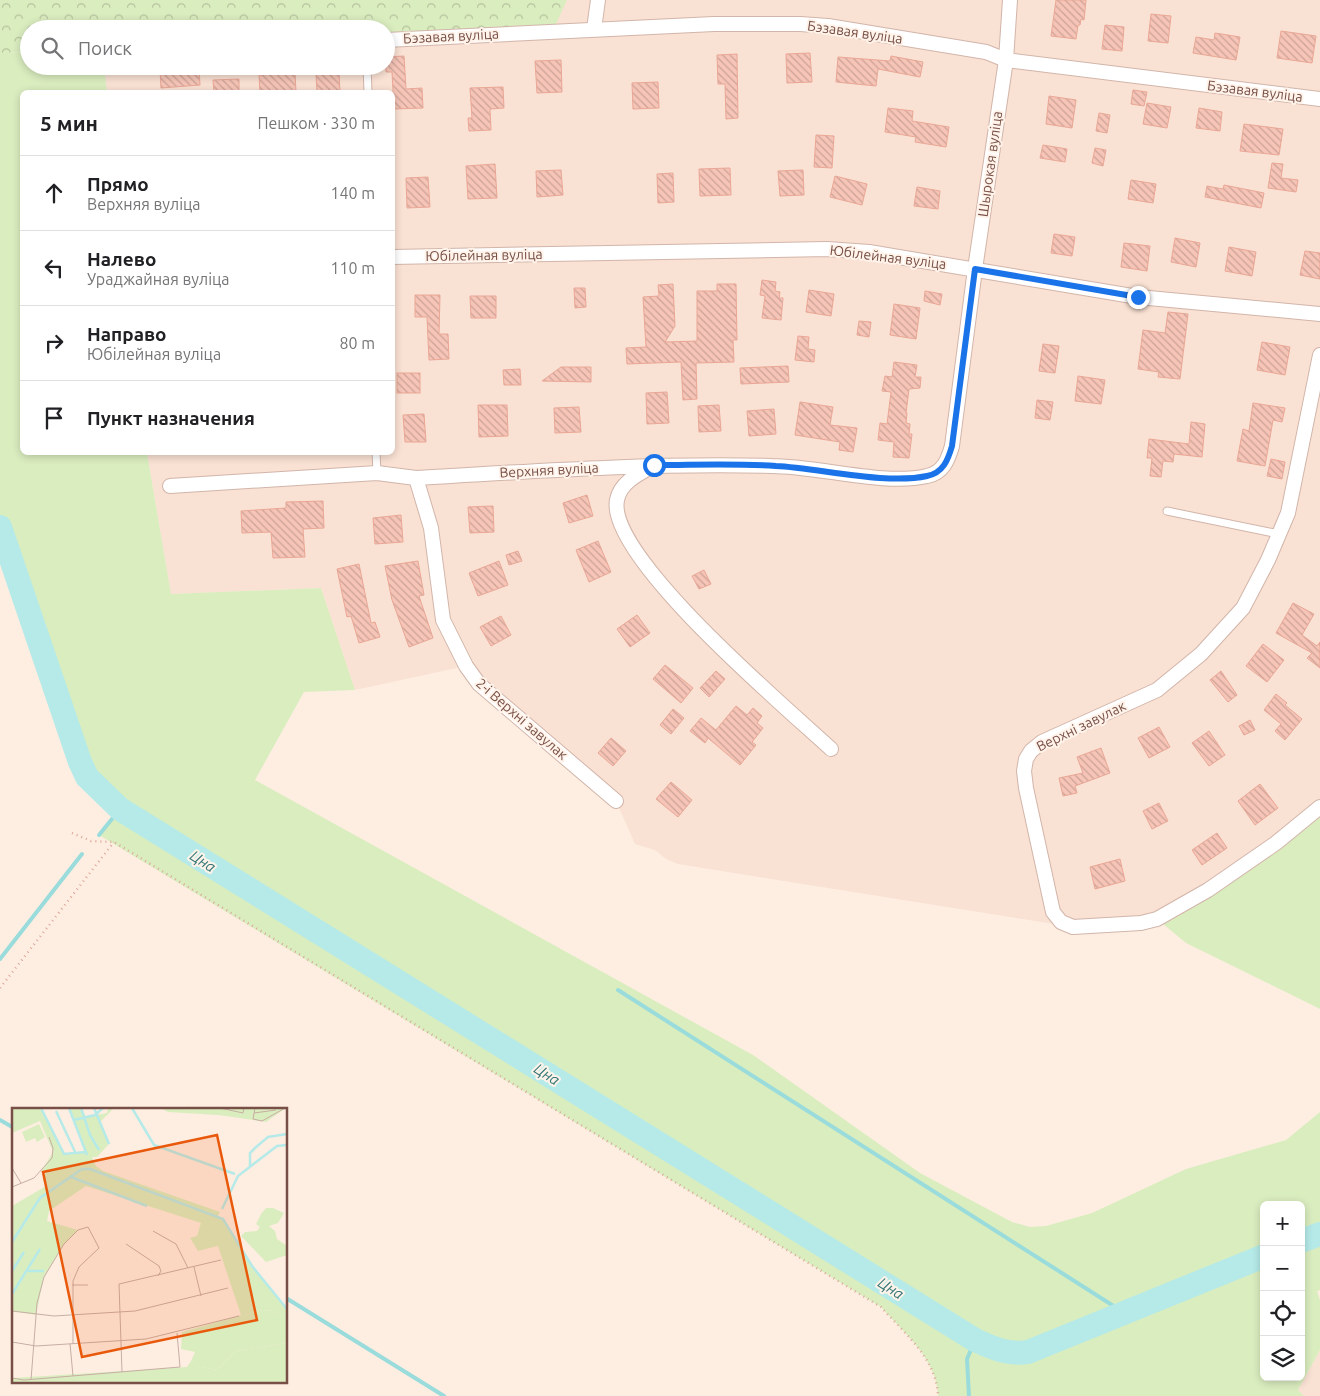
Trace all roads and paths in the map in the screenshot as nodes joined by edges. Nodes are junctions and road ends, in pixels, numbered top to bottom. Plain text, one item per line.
1 (598, 0) edge
2 (1010, 0) edge
3 (594, 29) junction
4 (395, 40) edge
5 (1006, 60) junction
6 (367, 75) edge
7 (368, 90) edge
8 (1320, 99) edge
9 (395, 257) edge
10 (975, 269) junction
11 (1320, 314) edge
12 (1320, 355) edge
13 (376, 455) edge
14 (654, 465) junction
15 (376, 473) junction
16 (928, 476) joint
17 (416, 478) junction
18 (170, 486) dead end
19 (1167, 511) dead end
20 (1279, 534) junction
21 (831, 749) dead end
22 (616, 801) dead end
23 (1320, 807) edge
24 (72, 833) dead end
25 (114, 842) junction
26 (0, 988) edge
27 (938, 1396) edge

1 - 3 street
2 - 5 street, Шырокая вуліца
3 - 4 street, Бэзавая вуліца
3 - 5 street, Бэзавая вуліца
5 - 8 street, Бэзавая вуліца
5 - 10 street, Шырокая вуліца
6 - 7 lane
9 - 10 street, Юбілейная вуліца
10 - 11 street, Юбілейная вуліца
10 - 16 street, Шырокая вуліца
12 - 20 street, Верхні завулак
13 - 15 lane
14 - 16 street, Верхняя вуліца
14 - 17 street, Верхняя вуліца
14 - 21 street
15 - 17 street, Верхняя вуліца
15 - 18 street, Верхняя вуліца
17 - 22 street, 2-і Верхні завулак
19 - 20 lane
20 - 23 street, Верхні завулак
24 - 25 path
25 - 26 path
25 - 27 path

